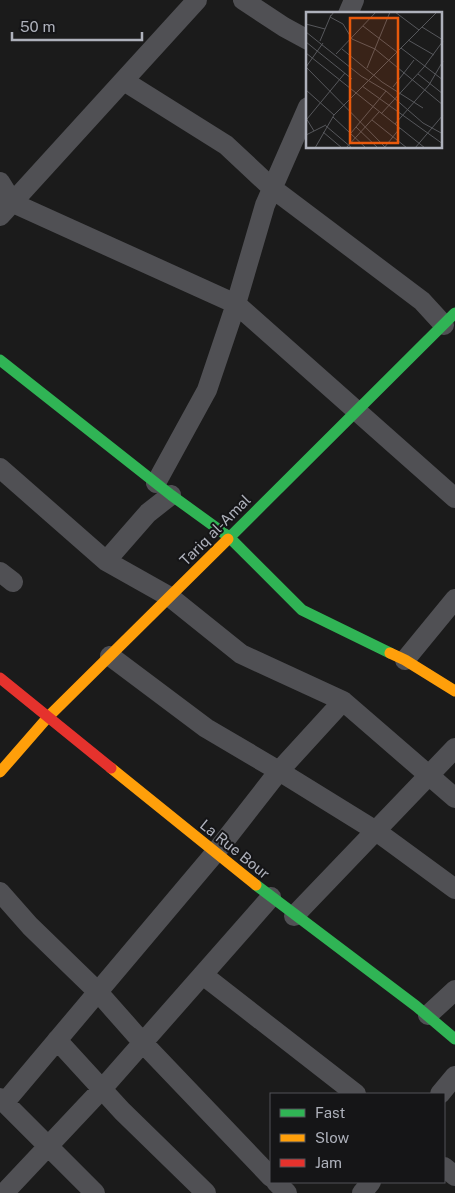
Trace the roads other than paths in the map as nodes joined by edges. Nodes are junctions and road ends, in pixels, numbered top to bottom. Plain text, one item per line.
1 (197, 0) edge
2 (244, 0) edge
3 (354, 0) edge
4 (349, 12) edge
5 (306, 39) edge
6 (124, 81) junction
7 (306, 112) edge
8 (0, 182) edge
9 (272, 188) junction
10 (6, 209) edge
11 (236, 304) junction
12 (450, 319) edge
13 (0, 360) edge
14 (357, 411) junction
15 (0, 468) edge
16 (164, 489) junction
17 (455, 498) edge
18 (229, 537) junction
19 (106, 561) junction
20 (170, 596) junction
21 (455, 599) edge
22 (110, 656) junction
23 (405, 660) junction
24 (0, 678) edge
25 (455, 691) edge
26 (343, 701) junction
27 (48, 717) junction
28 (455, 748) edge
29 (279, 771) junction
30 (0, 772) edge
31 (430, 776) junction
32 (455, 798) edge
33 (376, 831) junction
34 (215, 853) junction
35 (455, 889) edge
36 (0, 892) edge
37 (271, 897) junction
38 (294, 916) junction
39 (203, 975) junction
40 (455, 990) edge
41 (98, 992) junction
42 (428, 1015) junction
43 (455, 1039) edge
44 (57, 1040) junction
45 (143, 1043) junction
46 (455, 1076) edge
47 (102, 1089) junction
48 (355, 1093) edge
49 (441, 1093) edge
50 (2, 1100) edge
51 (49, 1147) junction
52 (445, 1168) edge
53 (270, 1176) edge
54 (455, 1176) edge
55 (277, 1183) edge
56 (370, 1183) edge
57 (4, 1193) edge
58 (95, 1193) edge
59 (206, 1193) edge
60 (286, 1193) edge
61 (362, 1193) edge

1 - 6 street
2 - 5 street
3 - 4 street
6 - 9 street
6 - 10 street
7 - 9 street
8 - 10 street
9 - 11 street
9 - 12 street
10 - 11 street
11 - 14 street
11 - 16 street
12 - 14 main road, Tariq al-Amal
13 - 16 main road
14 - 17 street
14 - 18 main road, Tariq al-Amal
15 - 19 street
16 - 18 main road
16 - 19 street
18 - 20 main road, Tariq al-Amal
18 - 23 main road
19 - 20 street
20 - 22 main road, Tariq al-Amal
20 - 26 street
21 - 23 street
22 - 27 main road, Tariq al-Amal
22 - 29 street
23 - 25 main road
24 - 27 main road, La Rue Bour
26 - 29 street
26 - 31 street
27 - 30 main road, Tariq al-Amal
27 - 34 main road, La Rue Bour
28 - 31 street
29 - 33 street
29 - 34 street
31 - 32 street
31 - 33 street
33 - 35 street
33 - 38 street
34 - 37 main road, La Rue Bour
34 - 41 street
36 - 41 street
37 - 38 main road, La Rue Bour
37 - 39 street
38 - 42 main road, La Rue Bour
39 - 45 street
39 - 48 street
40 - 42 street
41 - 44 street
41 - 45 street
42 - 43 main road, La Rue Bour
44 - 47 street
44 - 50 street
45 - 47 street
45 - 53 street
46 - 49 street
47 - 51 street
47 - 59 street
50 - 51 street
51 - 57 street
51 - 58 street
52 - 54 street
55 - 60 street
56 - 61 street

